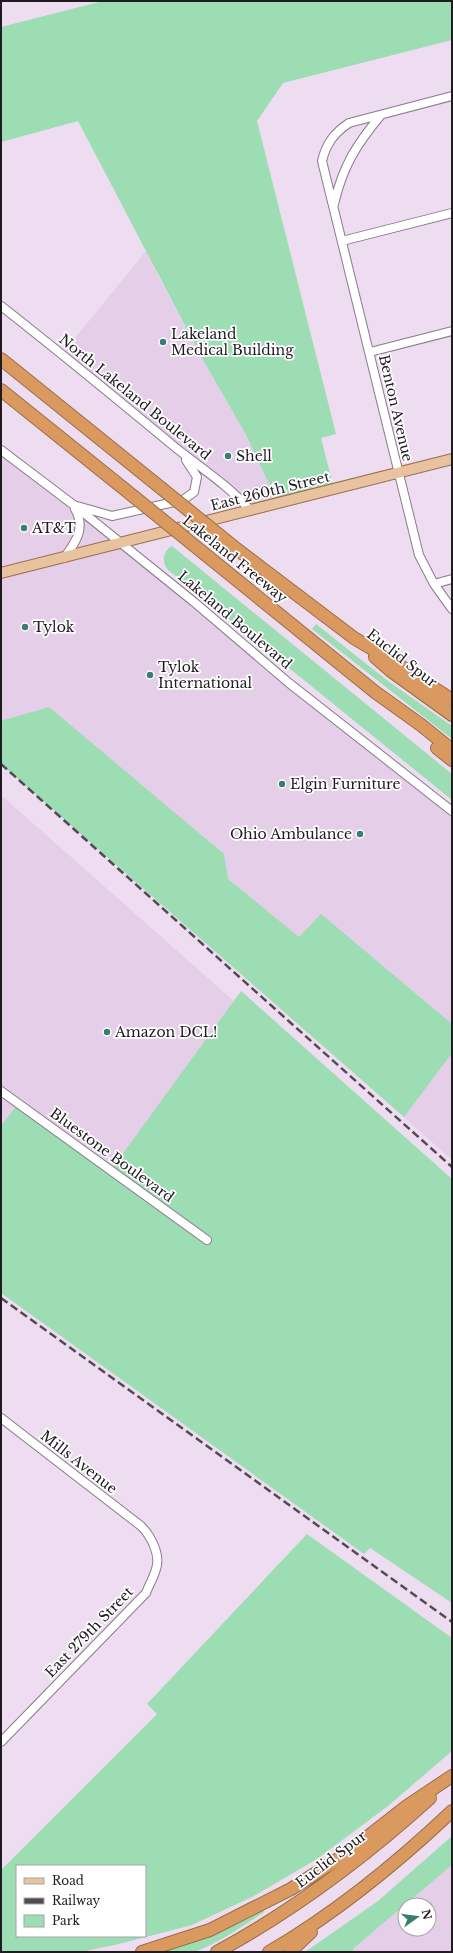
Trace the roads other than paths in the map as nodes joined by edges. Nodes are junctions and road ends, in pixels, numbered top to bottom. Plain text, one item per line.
1 (452, 96) edge
2 (380, 115) junction
3 (334, 205) junction
4 (452, 213) edge
5 (342, 241) junction
6 (1, 306) edge
7 (452, 331) edge
8 (370, 352) junction
9 (1, 359) edge
10 (1, 390) edge
11 (1, 450) edge
12 (182, 453) junction
13 (452, 459) edge
14 (398, 472) junction
15 (73, 504) junction
16 (250, 510) junction
17 (120, 544) junction
18 (64, 558) junction
19 (1, 573) edge
20 (452, 579) edge
21 (434, 584) junction
22 (452, 610) edge
23 (354, 638) junction
24 (375, 692) junction
25 (452, 700) edge
26 (452, 715) edge
27 (452, 750) edge
28 (452, 760) edge
29 (452, 811) edge
30 (1, 1091) edge
31 (207, 1240) dead end
32 (1, 1418) edge
33 (141, 1526) joint
34 (1, 1742) edge
35 (452, 1776) edge
36 (452, 1811) edge
37 (343, 1903) junction
38 (142, 1952) edge
39 (217, 1952) edge
40 (269, 1952) edge
41 (290, 1952) edge

1 - 2 street
2 - 3 street, Benton Avenue
2 - 3 street, Benton Avenue
3 - 5 street, Benton Avenue
4 - 5 street
5 - 8 street, Benton Avenue
6 - 12 street, North Lakeland Boulevard
7 - 8 street
8 - 14 street, Benton Avenue
9 - 23 highway, Lakeland Freeway, bridge
10 - 24 highway, Lakeland Freeway, bridge
11 - 15 street, Lakeland Boulevard
12 - 15 street
12 - 16 street, North Lakeland Boulevard
13 - 14 main road, East 260th Street
14 - 16 main road, East 260th Street
14 - 21 street, Benton Avenue
15 - 17 street, Lakeland Boulevard
15 - 18 street
16 - 17 main road, East 260th Street
17 - 18 main road, East 260th Street
17 - 29 street, Lakeland Boulevard
18 - 19 main road, East 260th Street
20 - 21 street
21 - 22 street, Benton Avenue
23 - 25 highway, Lakeland Freeway
23 - 26 highway, Euclid Spur
24 - 27 highway, Lakeland Freeway
24 - 28 highway
30 - 31 street, Bluestone Boulevard
32 - 33 street, Mills Avenue
33 - 34 street, East 279th Street
35 - 38 highway
35 - 39 highway, Euclid Spur
36 - 37 highway
37 - 40 highway
37 - 41 highway

